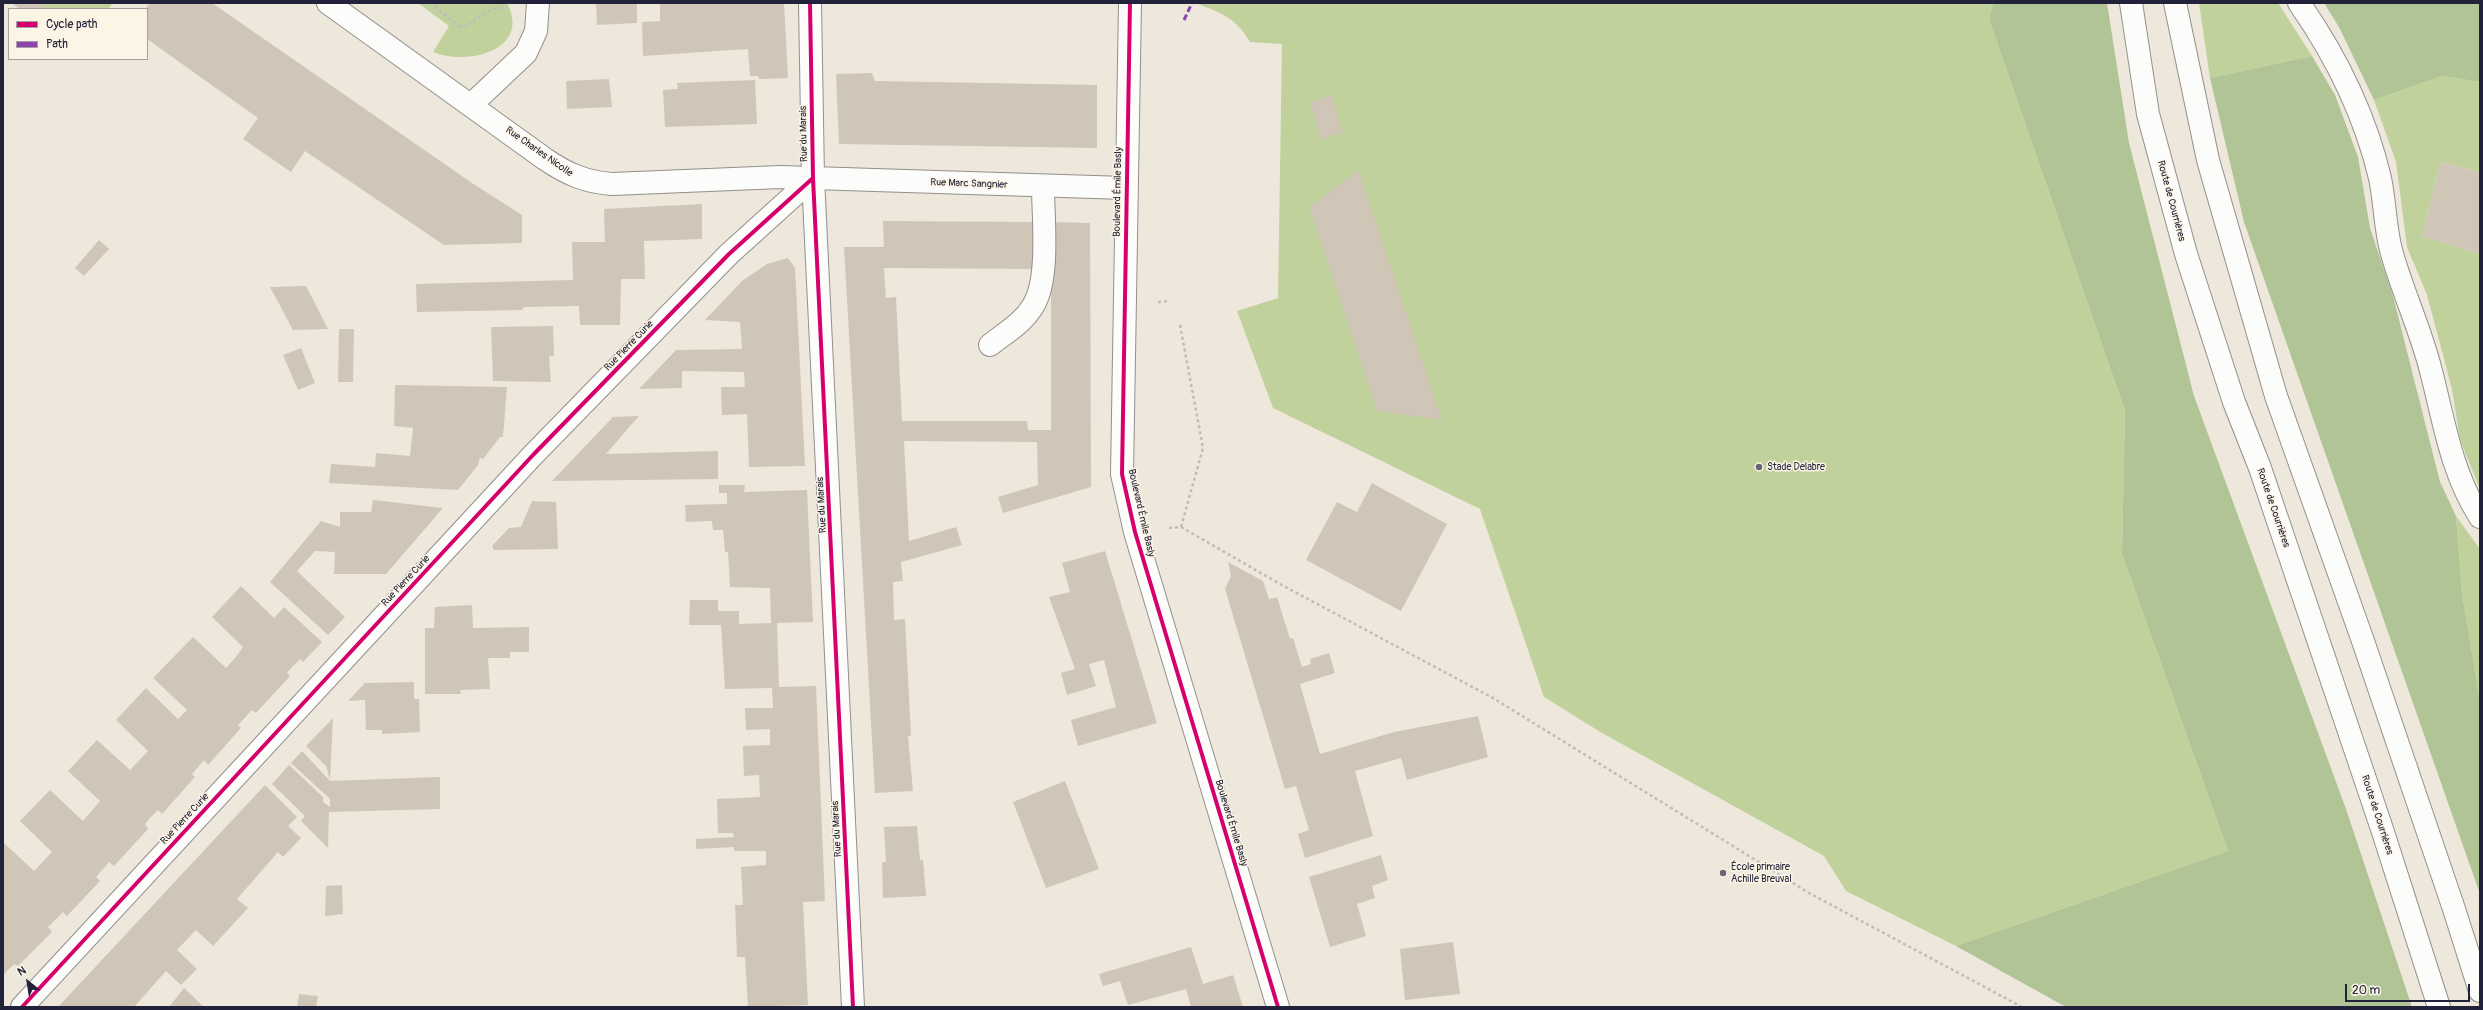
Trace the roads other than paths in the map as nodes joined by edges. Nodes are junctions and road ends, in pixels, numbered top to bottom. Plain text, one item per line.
1 (328, 3) edge
2 (538, 3) edge
3 (810, 3) edge
4 (1130, 3) edge
5 (2131, 3) edge
6 (2174, 3) edge
7 (2299, 3) edge
8 (472, 104) junction
9 (813, 178) junction
10 (1044, 186) junction
11 (1125, 188) junction
12 (990, 345) dead end
13 (2480, 516) edge
14 (2480, 991) edge
15 (22, 1007) edge
16 (854, 1007) edge
17 (1278, 1007) edge
18 (2439, 1007) edge

1 - 8 street, Rue Charles Nicolle
2 - 8 street
3 - 9 street, Rue du Marais
4 - 11 street, Boulevard Émile Basly
5 - 18 street, Route de Courrières
6 - 14 street
7 - 13 street
8 - 9 street, Rue Charles Nicolle
9 - 10 street, Rue Marc Sangnier
9 - 15 street, Rue Pierre Curie
9 - 16 street, Rue du Marais
10 - 11 street, Rue Marc Sangnier
10 - 12 street
11 - 17 street, Boulevard Émile Basly

